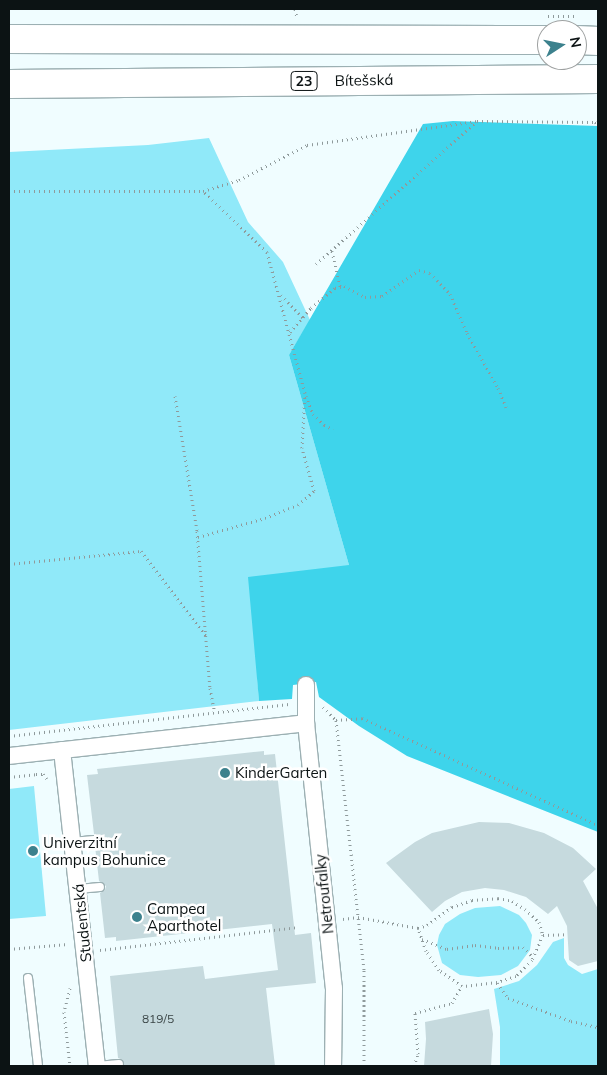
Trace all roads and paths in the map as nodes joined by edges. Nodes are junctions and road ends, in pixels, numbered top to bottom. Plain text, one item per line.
1 (9, 39) edge
2 (537, 40) edge
3 (598, 78) edge
4 (9, 84) edge
5 (477, 121) junction
6 (598, 124) edge
7 (9, 191) edge
8 (203, 191) junction
9 (332, 250) junction
10 (316, 264) dead end
11 (340, 287) junction
12 (280, 294) junction
13 (303, 318) junction
14 (289, 332) junction
15 (304, 393) junction
16 (175, 396) dead end
17 (506, 407) dead end
18 (333, 429) dead end
19 (198, 537) junction
20 (9, 564) edge
21 (206, 637) junction
22 (306, 685) dead end
23 (307, 702) junction
24 (215, 713) junction
25 (336, 720) junction
26 (306, 723) junction
27 (214, 732) junction
28 (9, 736) edge
29 (62, 750) junction
30 (9, 756) edge
31 (9, 777) edge
32 (49, 785) dead end
33 (598, 825) edge
34 (94, 840) dead end
35 (72, 842) junction
36 (100, 887) dead end
37 (78, 890) junction
38 (358, 917) junction
39 (327, 921) junction
40 (298, 927) dead end
41 (418, 928) junction
42 (567, 934) dead end
43 (543, 935) junction
44 (422, 939) junction
45 (67, 942) dead end
46 (90, 947) junction
47 (9, 948) edge
48 (68, 952) dead end
49 (533, 958) junction
50 (28, 978) dead end
51 (72, 982) dead end
52 (497, 982) junction
53 (462, 986) junction
54 (598, 1027) edge
55 (119, 1064) dead end
56 (38, 1066) edge
57 (70, 1066) edge
58 (97, 1066) edge
59 (333, 1066) edge
60 (364, 1066) edge
61 (414, 1066) edge

1 - 2 highway
3 - 4 highway, Bítešská / 23
5 - 6 path
5 - 8 path
5 - 9 path
7 - 8 path
8 - 12 path
9 - 10 path
9 - 11 path
11 - 13 path
11 - 17 path
12 - 13 path
12 - 14 path
13 - 14 path
14 - 15 path
15 - 18 path
15 - 19 path
16 - 19 path
19 - 21 path
20 - 21 path
21 - 24 path
22 - 23 street, Netroufalky
23 - 24 path
23 - 25 path
23 - 26 street, Netroufalky
24 - 27 path
24 - 28 path
25 - 33 path
25 - 38 path
26 - 27 street
26 - 39 street, Netroufalky
27 - 29 street
29 - 30 street
29 - 35 street, Studentská
31 - 32 path
34 - 35 lane
35 - 37 street, Studentská
36 - 37 lane
37 - 46 street, Studentská
38 - 39 path
38 - 41 path
38 - 60 path
39 - 59 street, Netroufalky
40 - 46 path
41 - 43 path
41 - 44 path
42 - 43 path
43 - 49 path
44 - 49 path
44 - 53 path
45 - 48 path
46 - 47 path
46 - 58 street, Studentská
49 - 52 path
50 - 56 lane
51 - 57 path
52 - 53 path
52 - 54 path
53 - 61 path
55 - 58 lane

